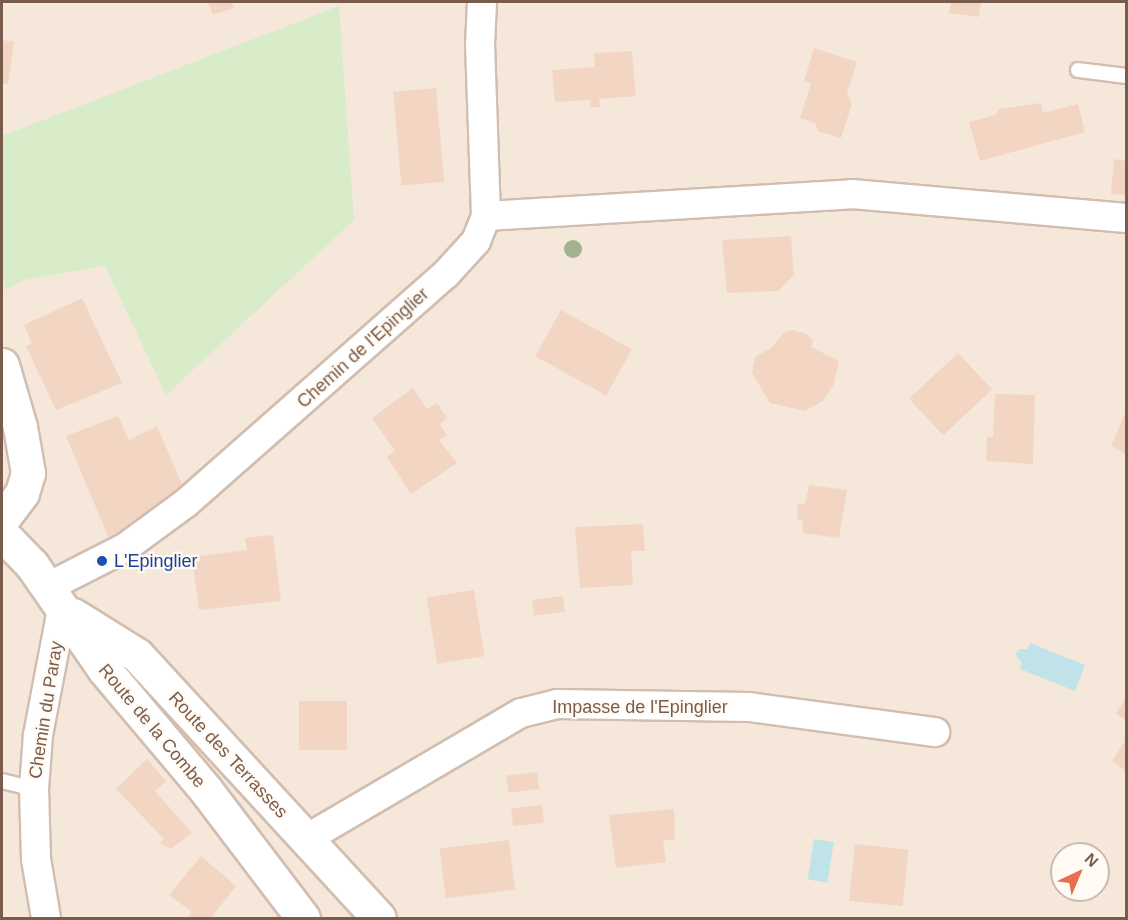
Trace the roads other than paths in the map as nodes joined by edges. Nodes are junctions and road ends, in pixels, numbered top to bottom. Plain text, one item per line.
1 (482, 2) edge
2 (1078, 70) dead end
3 (1126, 76) edge
4 (486, 216) junction
5 (1126, 218) edge
6 (2, 365) edge
7 (2, 520) edge
8 (2, 534) edge
9 (55, 598) junction
10 (935, 732) dead end
11 (2, 781) edge
12 (34, 789) junction
13 (306, 839) junction
14 (46, 918) edge
15 (303, 918) edge
16 (379, 918) edge

1 - 4 street, Chemin de l'Epinglier
2 - 3 lane
4 - 5 street
4 - 9 street, Chemin de l'Epinglier
6 - 7 street
8 - 9 street, Route de la Combe
9 - 12 street, Chemin du Paray
9 - 13 street, Route des Terrasses
9 - 15 street, Route de la Combe
10 - 13 street, Impasse de l'Epinglier
11 - 12 lane
12 - 14 street, Chemin du Paray
13 - 16 street, Route des Terrasses

